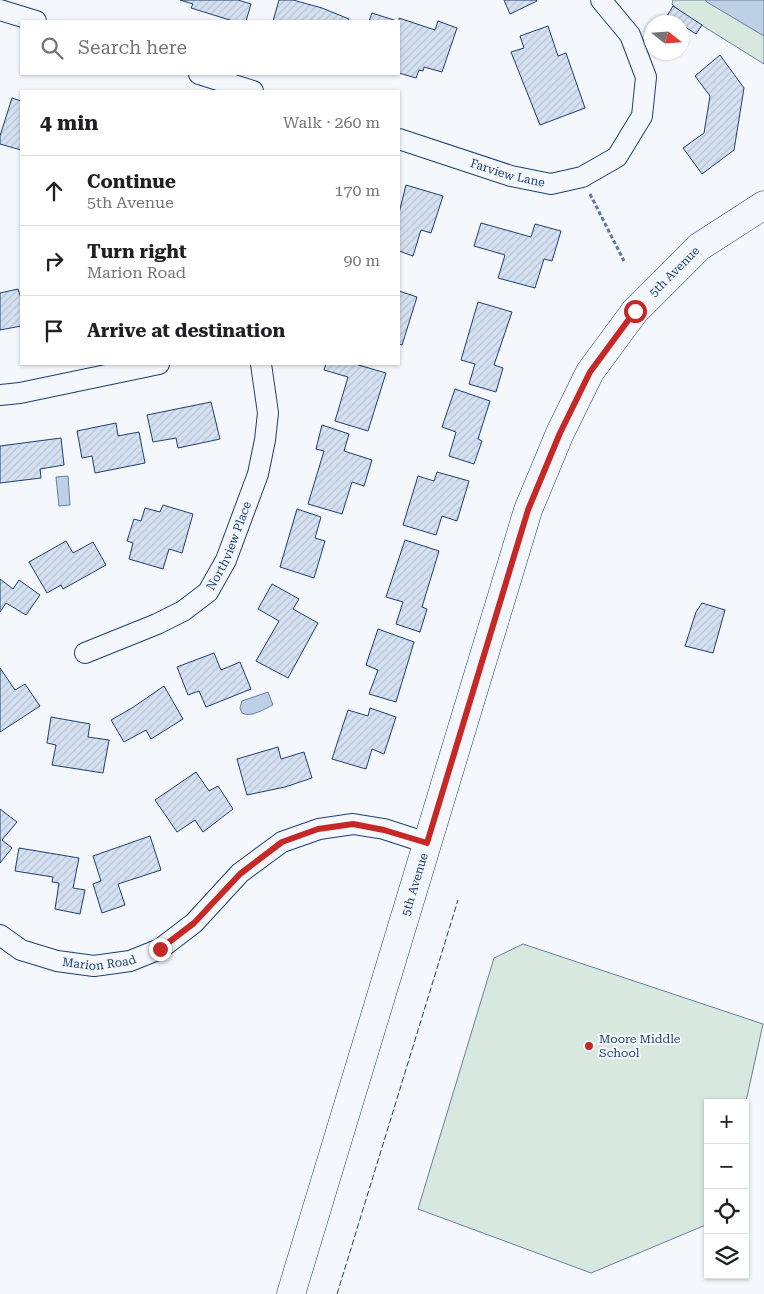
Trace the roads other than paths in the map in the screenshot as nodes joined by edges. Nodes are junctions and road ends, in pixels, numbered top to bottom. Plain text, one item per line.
1 (601, 0) edge
2 (0, 10) edge
3 (33, 20) edge
4 (202, 75) edge
5 (250, 90) edge
6 (400, 139) edge
7 (764, 204) edge
8 (154, 365) edge
9 (261, 365) edge
10 (0, 395) edge
11 (85, 653) dead end
12 (427, 843) junction
13 (0, 935) edge
14 (291, 1294) edge

1 - 6 street, Farview Lane
2 - 3 street
4 - 5 street
7 - 12 main road, 5th Avenue
8 - 10 street
9 - 11 street, Northview Place
12 - 13 street, Marion Road
12 - 14 main road, 5th Avenue

